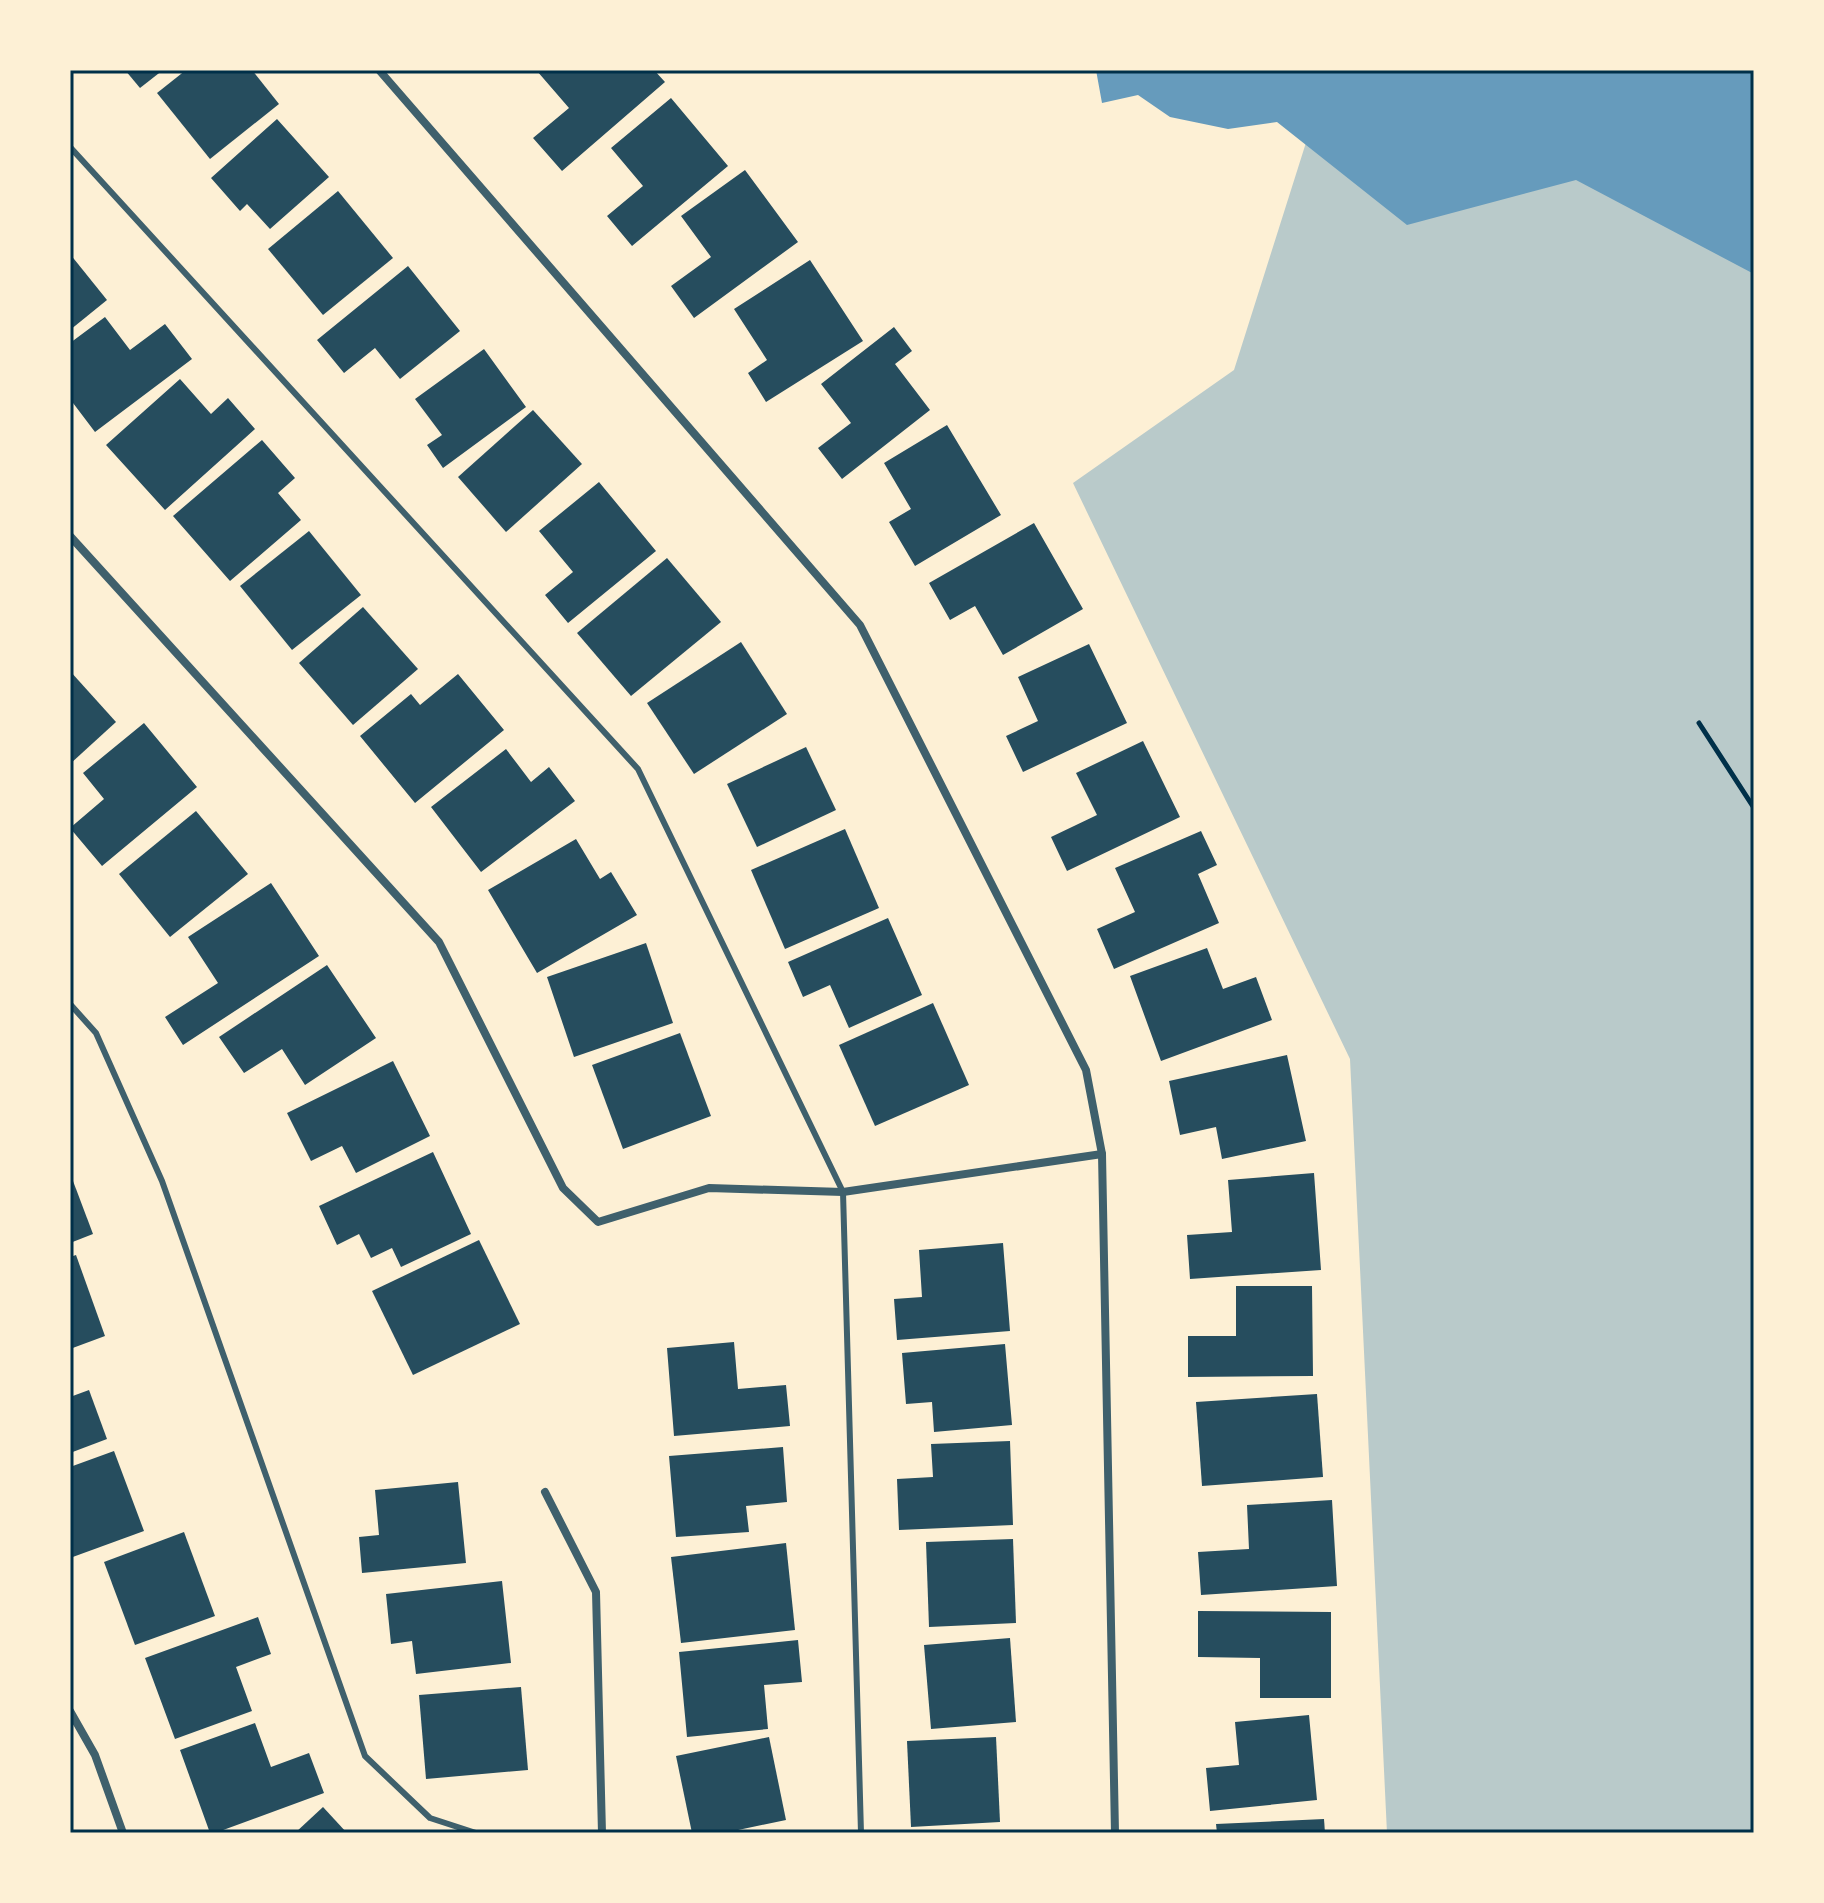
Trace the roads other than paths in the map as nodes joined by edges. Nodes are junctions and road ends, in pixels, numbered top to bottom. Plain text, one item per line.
1 (379, 70) edge
2 (70, 147) edge
3 (70, 536) edge
4 (70, 1004) edge
5 (1102, 1154) junction
6 (843, 1192) junction
7 (545, 1492) dead end
8 (70, 1711) edge
9 (123, 1833) edge
10 (476, 1833) edge
11 (602, 1833) edge
12 (861, 1833) edge
13 (1115, 1833) edge

1 - 5 street
2 - 6 lane
3 - 6 street
4 - 10 lane
5 - 6 street
5 - 13 street
6 - 12 lane
7 - 11 street
8 - 9 street

